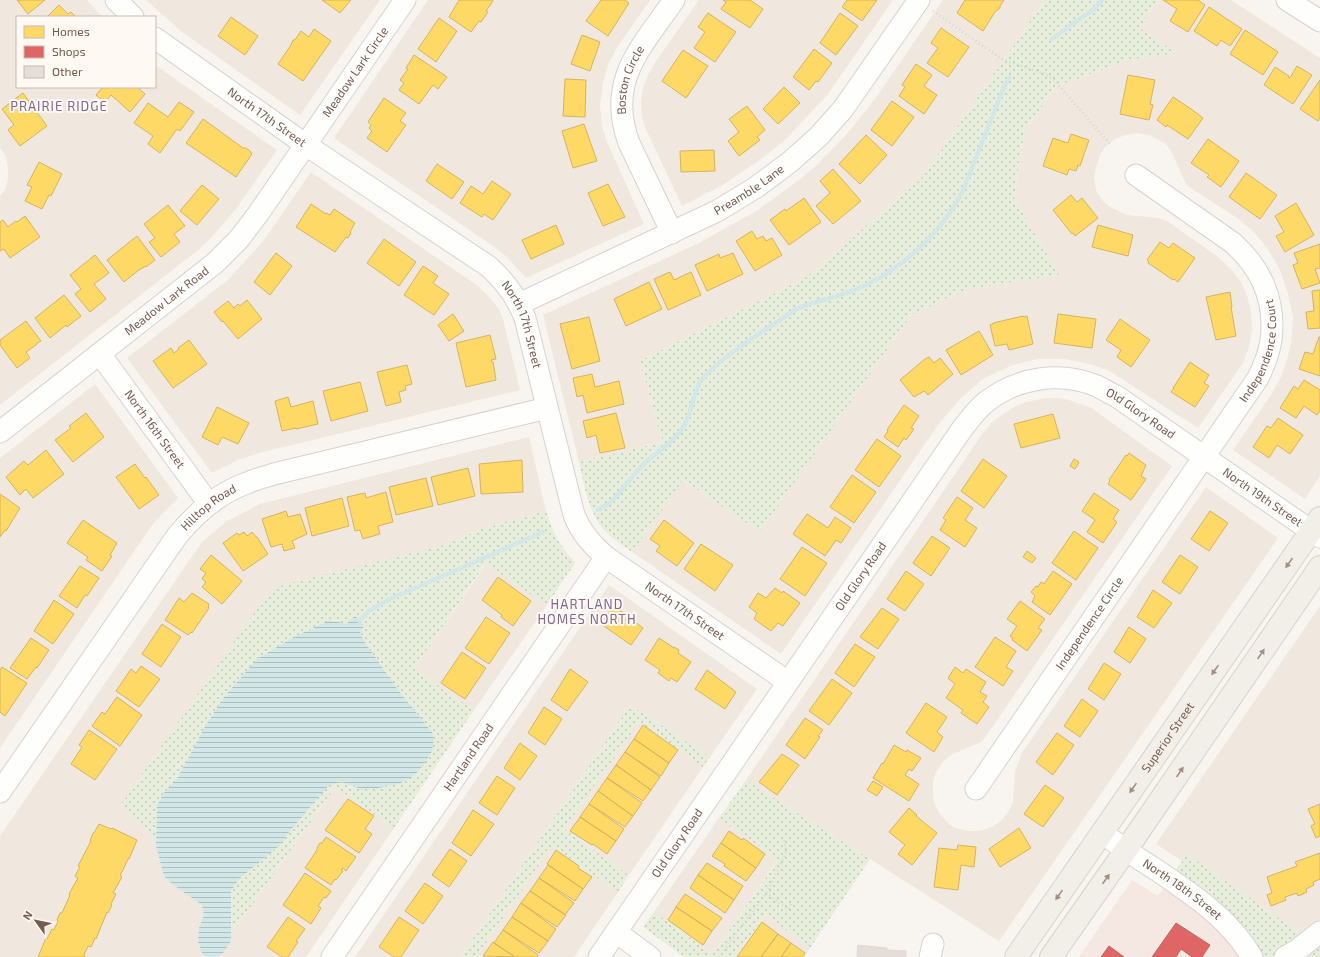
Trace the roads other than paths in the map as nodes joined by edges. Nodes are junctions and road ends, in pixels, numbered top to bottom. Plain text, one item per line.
1 (116, 0) edge
2 (405, 0) edge
3 (674, 0) edge
4 (1287, 0) edge
5 (926, 6) edge
6 (132, 16) edge
7 (1320, 22) edge
8 (156, 39) edge
9 (306, 145) junction
10 (1136, 175) dead end
11 (672, 233) junction
12 (519, 304) junction
13 (100, 354) junction
14 (547, 408) junction
15 (0, 432) edge
16 (1204, 457) junction
17 (209, 504) junction
18 (1317, 529) edge
19 (606, 557) junction
20 (1320, 567) edge
21 (788, 682) junction
22 (976, 789) dead end
23 (0, 792) edge
24 (1102, 833) junction
25 (1126, 850) junction
26 (616, 932) junction
27 (1320, 932) edge
28 (332, 957) edge
29 (599, 957) edge
30 (650, 957) edge
31 (1016, 957) edge
32 (1051, 957) edge
33 (1252, 957) edge
34 (1285, 957) edge

1 - 6 street
2 - 9 street, Meadow Lark Circle
3 - 11 street, Boston Circle
4 - 7 street
5 - 11 street, Preamble Lane
8 - 9 street, North 17th Street
9 - 12 street, North 17th Street
9 - 13 street, Meadow Lark Road
10 - 16 street, Independence Court
11 - 12 street, Preamble Lane
12 - 14 street, North 17th Street
13 - 15 street, Meadow Lark Road
13 - 17 street, North 16th Street
14 - 17 street, Hilltop Road
14 - 19 street, North 17th Street
16 - 18 street, North 19th Street
16 - 21 street, Old Glory Road
16 - 22 street, Independence Circle
17 - 23 street, Hilltop Road
18 -> 24 main road, Superior Street
19 - 21 street, North 17th Street
19 - 28 street, Hartland Road
25 -> 20 main road
21 - 26 street, Old Glory Road
24 - 25 street, North 18th Street
24 -> 31 main road, Superior Street
32 -> 25 main road
25 - 33 street, North 18th Street
26 - 29 street, Old Glory Road
26 - 30 street
27 - 34 street

